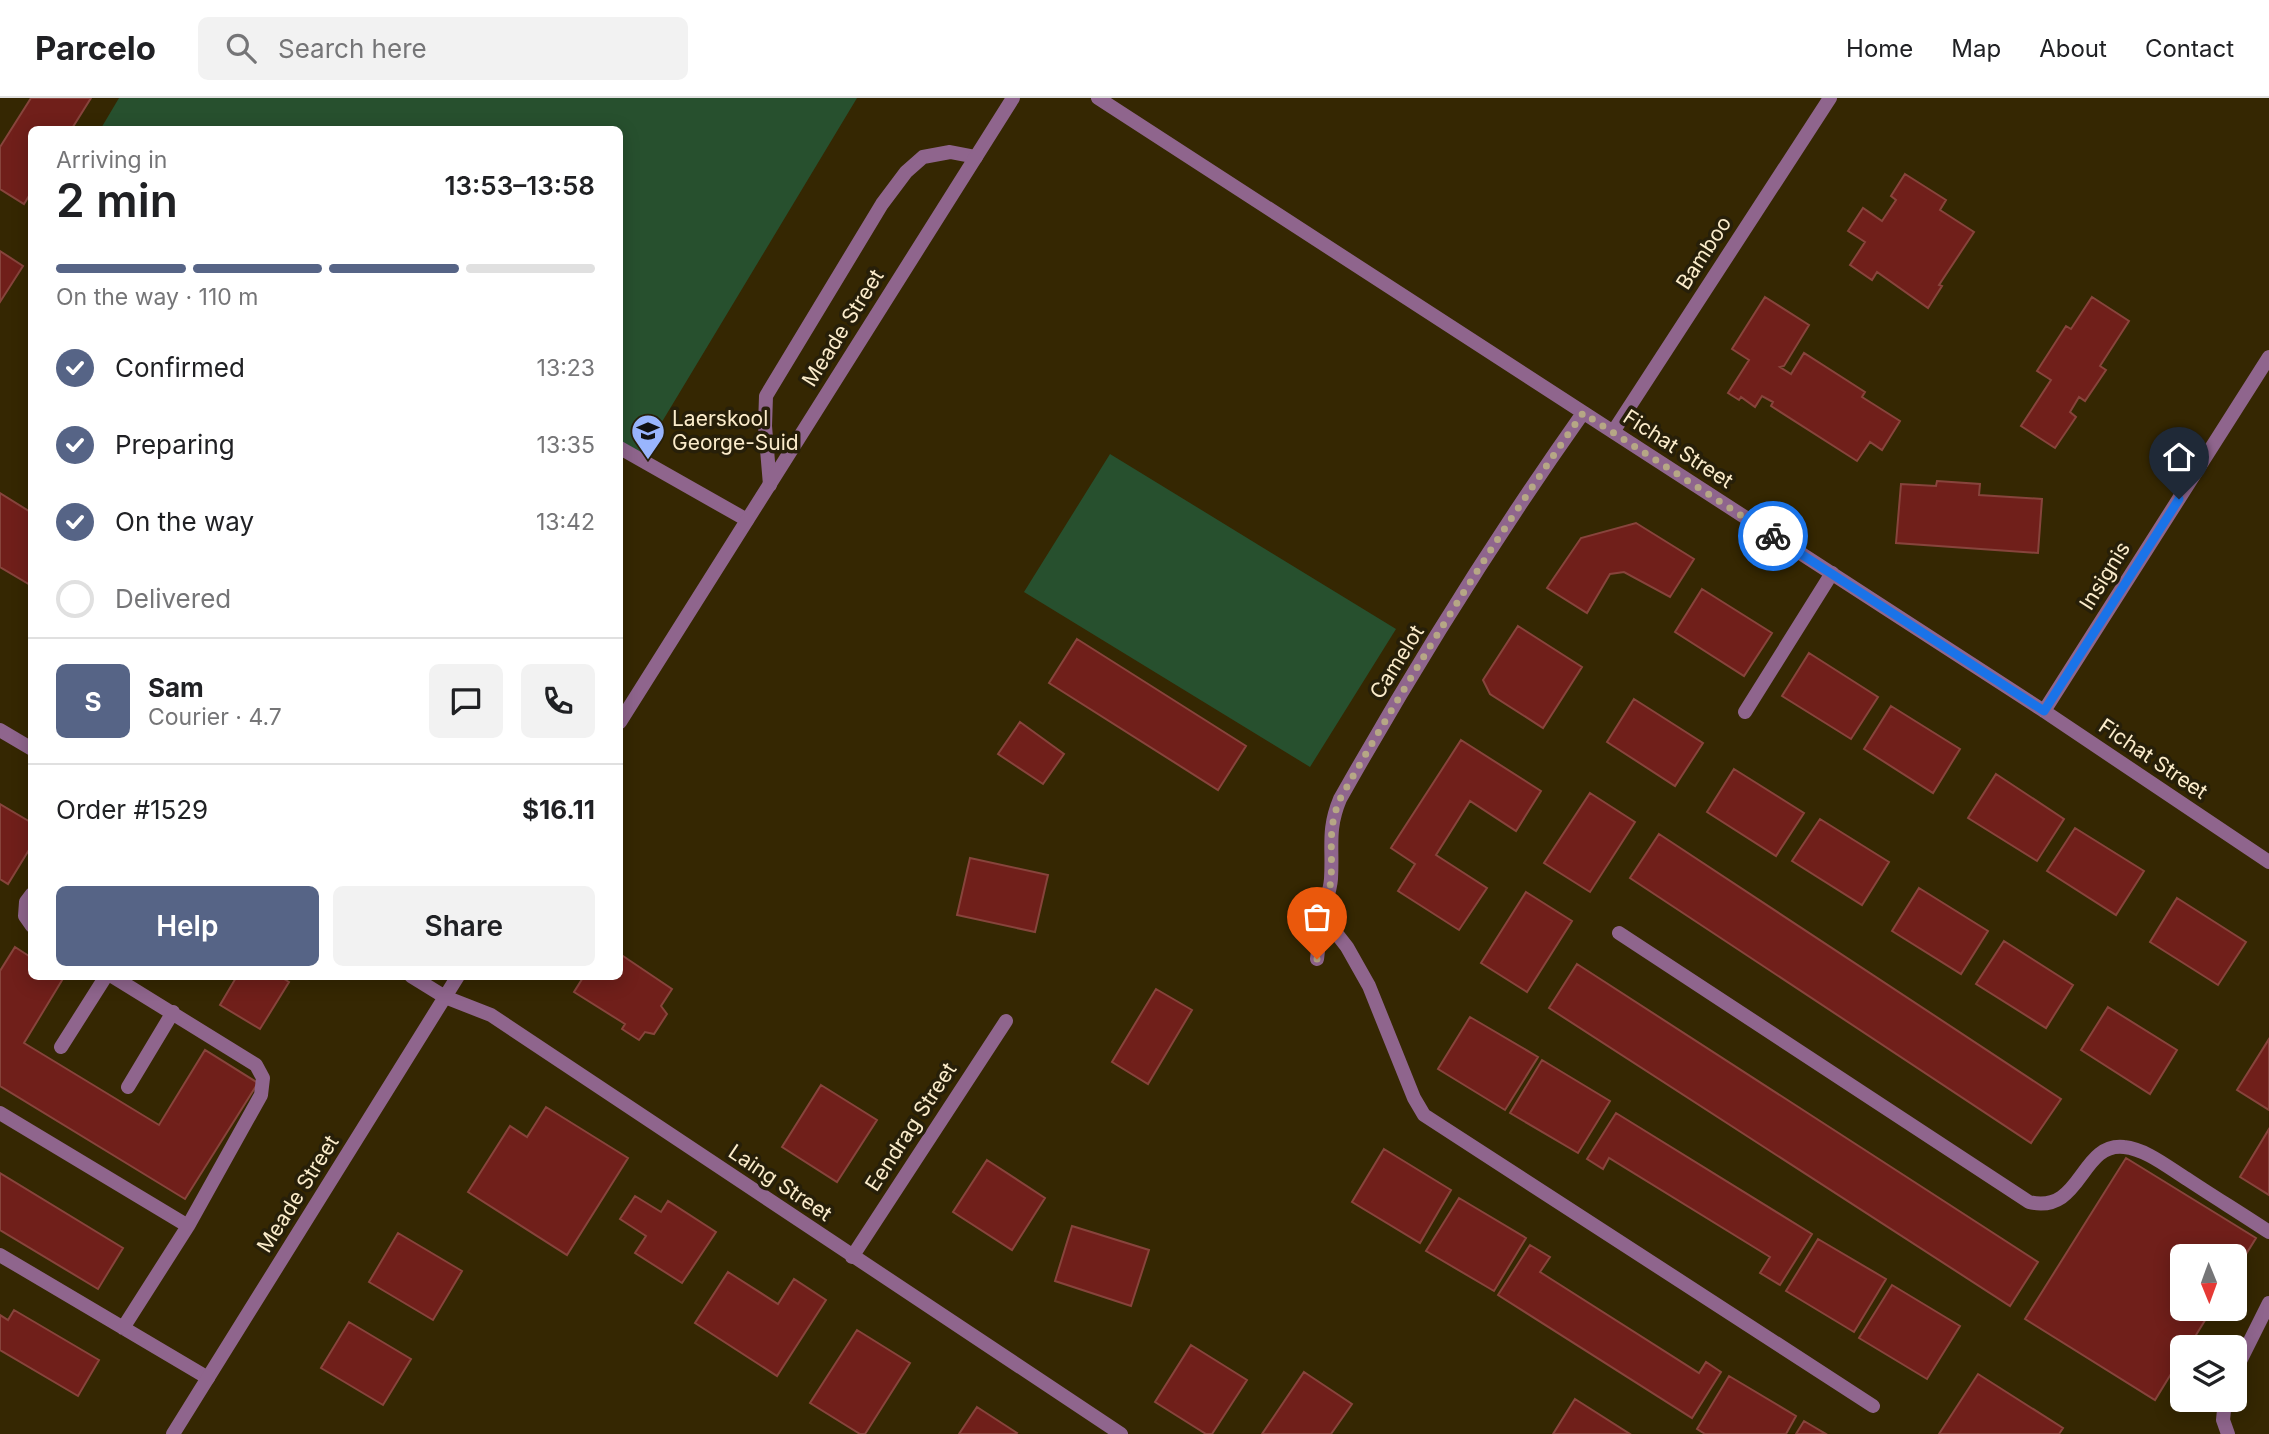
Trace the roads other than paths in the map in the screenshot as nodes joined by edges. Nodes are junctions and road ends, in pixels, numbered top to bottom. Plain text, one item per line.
1 (1013, 98) edge
2 (1098, 98) edge
3 (1830, 98) edge
4 (976, 157) junction
5 (2269, 357) edge
6 (1583, 413) junction
7 (1613, 432) junction
8 (623, 450) edge
9 (770, 485) junction
10 (747, 520) junction
11 (1832, 573) junction
12 (2044, 711) junction
13 (1745, 712) dead end
14 (623, 717) edge
15 (0, 730) edge
16 (28, 747) edge
17 (2269, 862) edge
18 (28, 899) edge
19 (1322, 915) junction
20 (28, 920) edge
21 (1619, 933) dead end
22 (1317, 959) dead end
23 (103, 980) edge
24 (119, 980) edge
25 (417, 980) edge
26 (456, 980) edge
27 (445, 997) junction
28 (173, 1013) junction
29 (1006, 1021) dead end
30 (61, 1047) dead end
31 (128, 1087) dead end
32 (0, 1113) edge
33 (188, 1226) junction
34 (2269, 1231) edge
35 (0, 1255) edge
36 (852, 1257) junction
37 (2269, 1303) edge
38 (123, 1328) junction
39 (2247, 1347) edge
40 (208, 1378) junction
41 (1872, 1406) dead end
42 (2224, 1412) edge
43 (173, 1434) edge
44 (1121, 1434) edge
45 (2228, 1434) edge

1 - 4 street, Meade Street
2 - 6 street, Fichat Street
3 - 7 street, Bamboo
4 - 9 street, Meade Street
4 - 9 street
5 - 12 street, Insignis
6 - 7 street, Fichat Street
6 - 19 street, Camelot
7 - 11 street, Fichat Street
8 - 10 street
9 - 10 street, Meade Street
10 - 14 street, Meade Street
11 - 12 street, Fichat Street
11 - 13 street
12 - 17 street, Fichat Street
15 - 16 street
18 - 20 street
19 - 22 street, Camelot
19 - 41 street
21 - 34 street
23 - 30 street
24 - 28 street
25 - 27 street, Laing Street
26 - 27 street, Meade Street
27 - 36 street, Laing Street
27 - 40 street, Meade Street
28 - 31 street
28 - 33 street
29 - 36 street, Eendrag Street
32 - 33 street
33 - 38 street
35 - 38 street
36 - 44 street, Laing Street
37 - 39 street
38 - 40 street
40 - 43 street, Meade Street
42 - 45 street

